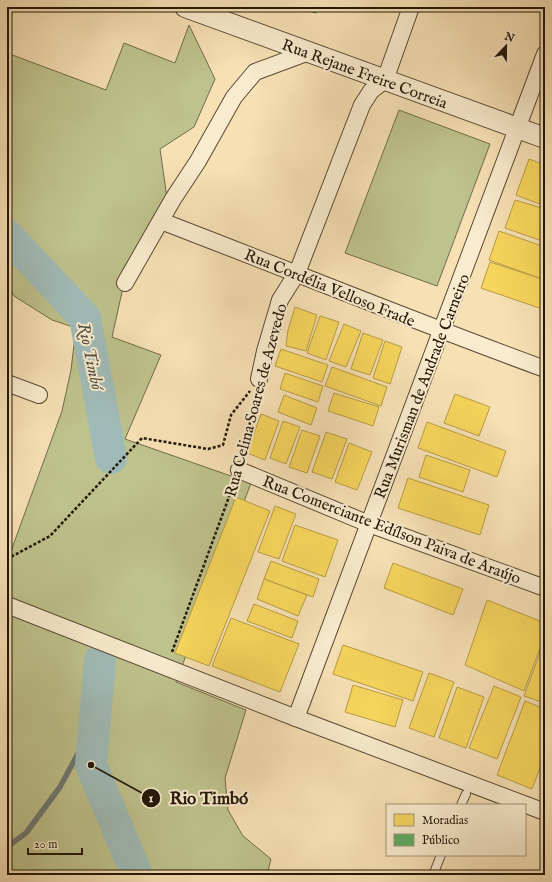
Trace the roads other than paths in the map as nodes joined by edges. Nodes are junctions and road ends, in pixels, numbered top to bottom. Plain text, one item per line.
1 (186, 7) edge
2 (411, 7) edge
3 (211, 11) edge
4 (309, 52) junction
5 (545, 54) edge
6 (385, 80) junction
7 (517, 128) junction
8 (545, 138) edge
9 (161, 221) junction
10 (297, 273) junction
11 (125, 282) dead end
12 (441, 331) junction
13 (545, 369) edge
14 (259, 379) road end
15 (7, 383) edge
16 (39, 395) dead end
17 (240, 470) road end
18 (369, 524) junction
19 (545, 588) edge
20 (7, 605) edge
21 (296, 718) junction
22 (466, 794) edge
23 (510, 804) edge
24 (526, 808) edge
25 (545, 812) edge
26 (441, 856) edge
27 (434, 875) edge

1 - 3 street, Rua Rejane Freire Correia
2 - 6 street
3 - 4 street, Rua Rejane Freire Correia
4 - 6 street, Rua Rejane Freire Correia
4 - 9 street
5 - 7 street, Rua Murisman de Andrade Carneiro
6 - 7 street, Rua Rejane Freire Correia
6 - 10 street, Rua Celina Soares de Azevedo
7 - 8 street, Rua Rejane Freire Correia
7 - 12 street, Rua Murisman de Andrade Carneiro
9 - 10 street, Rua Cordélia Velloso Frade
9 - 11 street
10 - 12 street, Rua Cordélia Velloso Frade
10 - 14 street, Rua Celina Soares de Azevedo
12 - 13 street, Rua Cordélia Velloso Frade
12 - 18 street, Rua Murisman de Andrade Carneiro
15 - 16 street
17 - 18 street, Rua Comerciante Edílson Paiva de Araújo
18 - 19 street, Rua Comerciante Edílson Paiva de Araújo
18 - 21 street, Rua Murisman de Andrade Carneiro
20 - 21 street
21 - 22 street
22 - 23 street
24 - 25 street
26 - 27 lane

